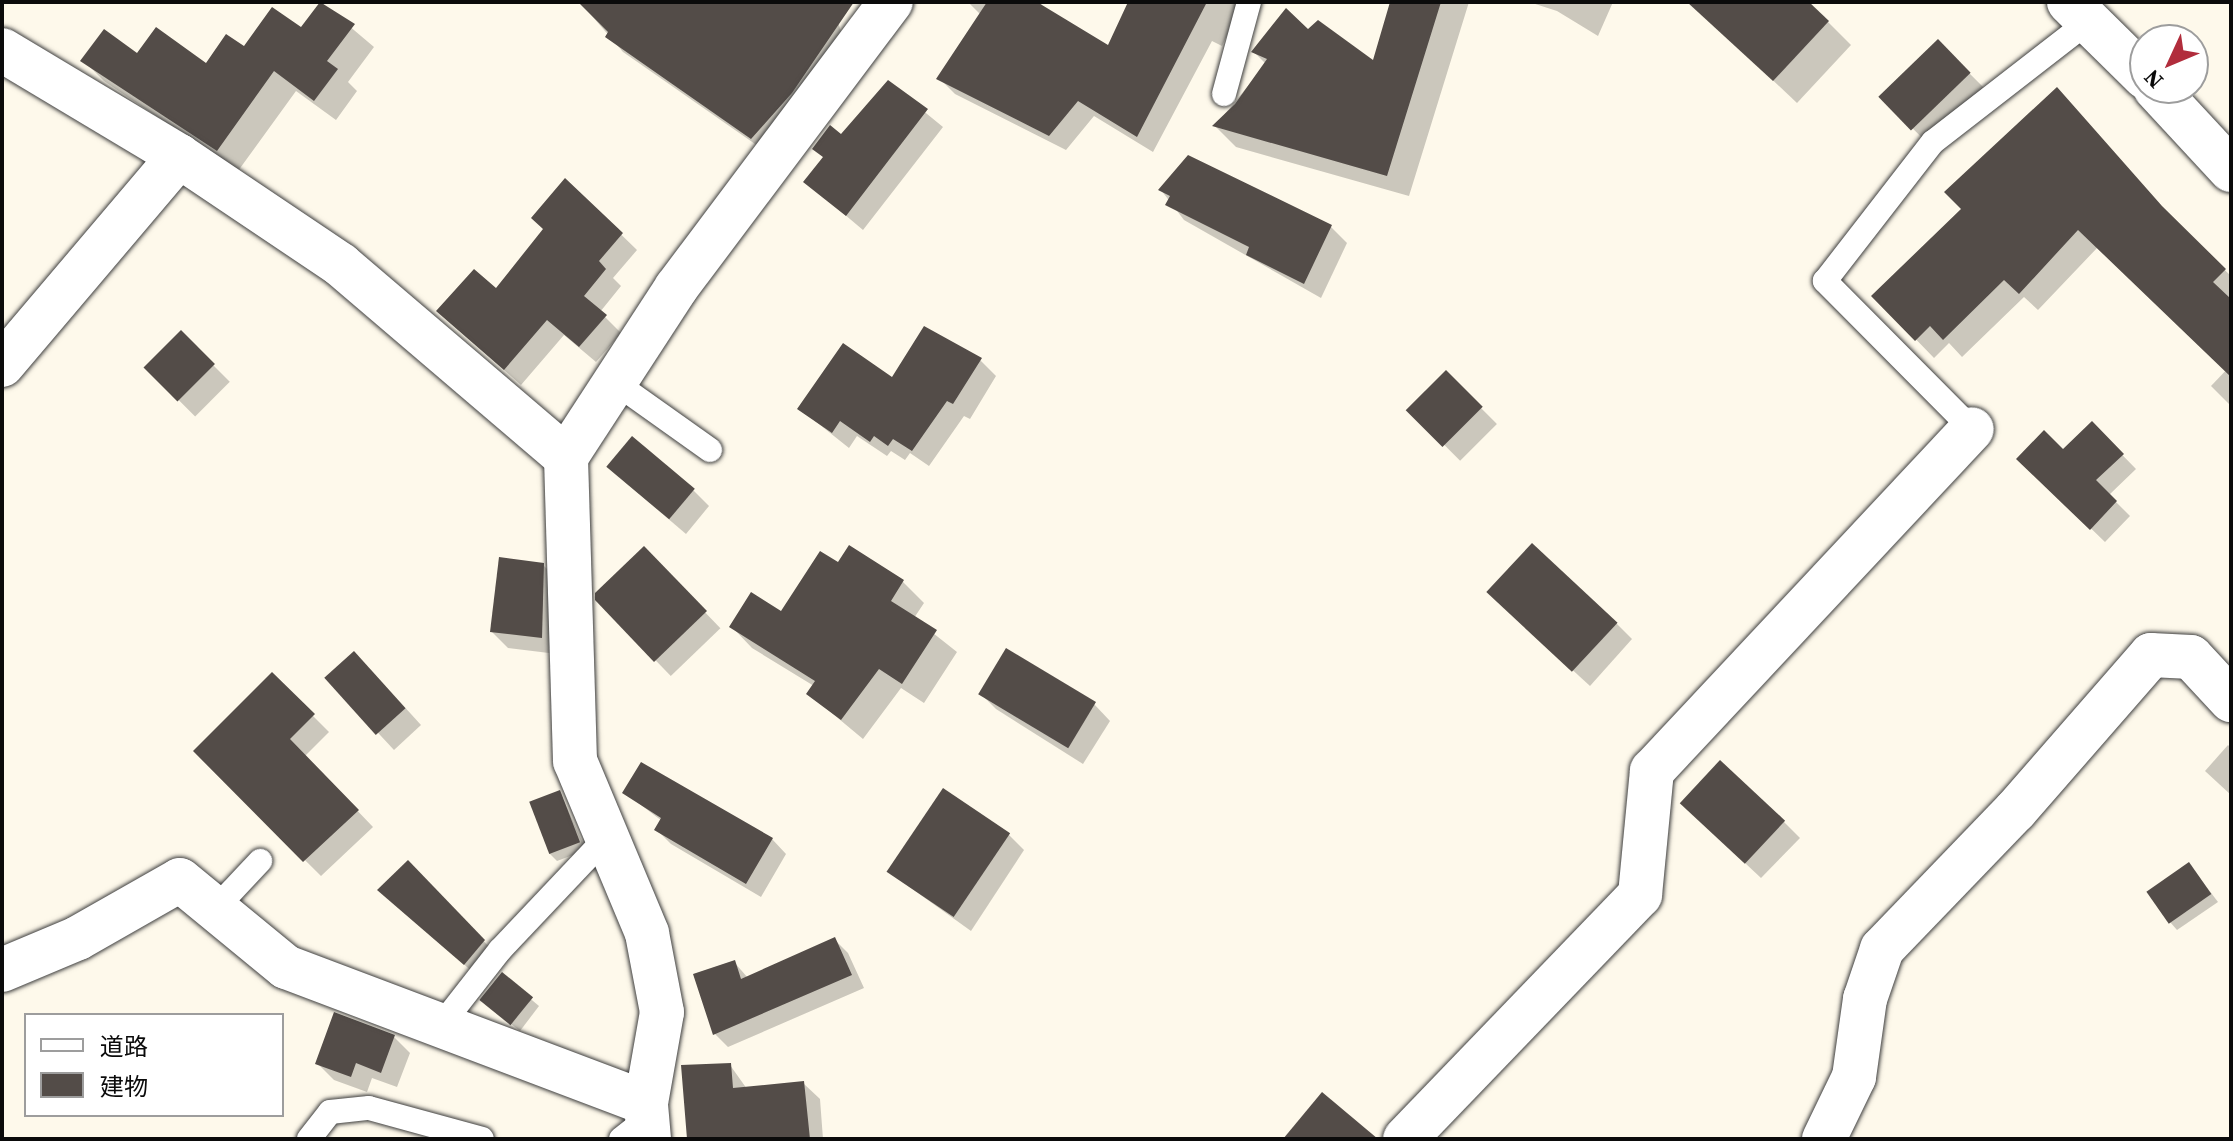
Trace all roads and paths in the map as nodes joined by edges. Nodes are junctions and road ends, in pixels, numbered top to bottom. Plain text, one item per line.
1 (891, 2) edge
2 (1249, 2) edge
3 (2080, 11) edge
4 (2, 50) edge
5 (2129, 61) edge
6 (1224, 94) dead end
7 (2170, 104) edge
8 (179, 156) junction
9 (2231, 170) edge
10 (2, 365) edge
11 (613, 381) junction
12 (1972, 429) joint
13 (710, 450) dead end
14 (566, 457) junction
15 (2231, 700) edge
16 (607, 837) junction
17 (260, 861) dead end
18 (215, 909) junction
19 (2, 970) edge
20 (439, 1028) junction
21 (641, 1125) edge
22 (309, 1139) edge
23 (482, 1139) edge
24 (1405, 1139) edge
25 (1824, 1139) edge

1 - 11 street
2 - 6 lane
3 - 5 street
3 - 12 lane
4 - 8 street
7 - 9 street
8 - 10 street
8 - 14 street
11 - 13 lane
11 - 14 street
12 - 24 street
14 - 16 street
15 - 25 street
16 - 20 lane
16 - 21 street
17 - 18 lane
18 - 19 street
18 - 20 street
20 - 21 street
22 - 23 lane

